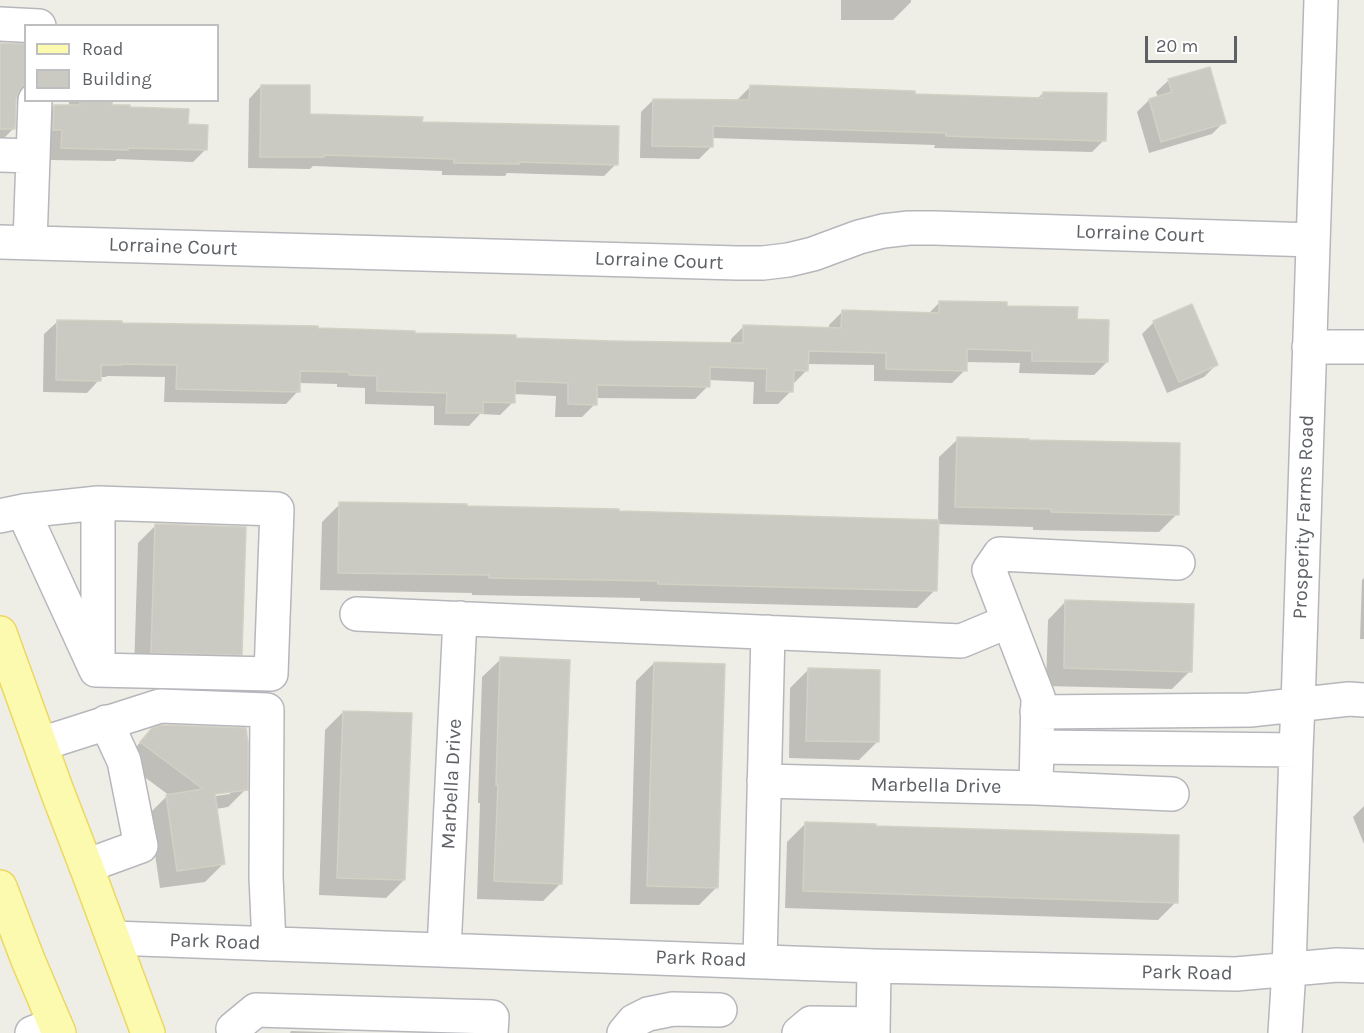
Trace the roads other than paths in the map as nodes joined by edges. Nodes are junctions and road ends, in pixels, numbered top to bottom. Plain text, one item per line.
1 (1321, 0) edge
2 (0, 24) edge
3 (24, 25) edge
4 (34, 102) edge
5 (16, 155) edge
6 (1313, 240) junction
7 (15, 242) edge
8 (1364, 346) edge
9 (1309, 347) junction
10 (98, 502) junction
11 (11, 513) edge
12 (1178, 563) dead end
13 (357, 614) dead end
14 (460, 618) junction
15 (1009, 621) junction
16 (768, 632) junction
17 (0, 633) edge
18 (98, 670) junction
19 (0, 679) edge
20 (1364, 700) edge
21 (1298, 705) junction
22 (1037, 712) junction
23 (106, 722) junction
24 (41, 744) junction
25 (1037, 747) junction
26 (1296, 750) junction
27 (764, 781) junction
28 (1036, 788) junction
29 (57, 791) junction
30 (1172, 794) dead end
31 (86, 866) junction
32 (0, 887) edge
33 (113, 938) junction
34 (269, 944) junction
35 (444, 950) junction
36 (722, 960) junction
37 (760, 962) junction
38 (874, 966) junction
39 (1364, 966) edge
40 (1289, 970) junction
41 (720, 1022) edge
42 (873, 1029) edge
43 (48, 1030) edge
44 (148, 1033) edge
45 (234, 1033) edge
46 (491, 1033) edge
47 (624, 1033) edge
48 (799, 1033) edge
49 (1285, 1033) edge

1 - 6 street, Prosperity Farms Road
2 - 3 street
4 - 5 street
5 - 7 street
6 - 7 street, Lorraine Court
6 - 9 street, Prosperity Farms Road
8 - 9 street
9 - 21 street, Prosperity Farms Road
10 - 11 street
10 - 18 street
10 - 18 street
11 - 18 street
12 - 15 street
13 - 14 street
14 - 16 street
14 - 35 street, Marbella Drive
15 - 16 street
15 - 22 street
16 - 27 street
17 - 24 main road
19 - 29 main road
20 - 21 street
21 - 22 street
21 - 26 street, Prosperity Farms Road
22 - 25 street
23 - 24 street
23 - 31 street
23 - 34 street
24 - 29 main road
25 - 26 street
25 - 28 street
26 - 40 street, Prosperity Farms Road
27 - 28 street, Marbella Drive
27 - 37 street
28 - 30 street, Marbella Drive
29 - 31 main road
31 - 33 main road
32 - 43 main road
33 - 34 street, Park Road
33 - 44 main road
34 - 35 street, Park Road
35 - 36 street, Park Road
36 - 37 street, Park Road
36 - 41 street
37 - 38 street, Park Road
38 - 40 street, Park Road
38 - 42 street
39 - 40 street, Park Road
40 - 49 street, Prosperity Farms Road
41 - 47 street
42 - 48 street
45 - 46 street

